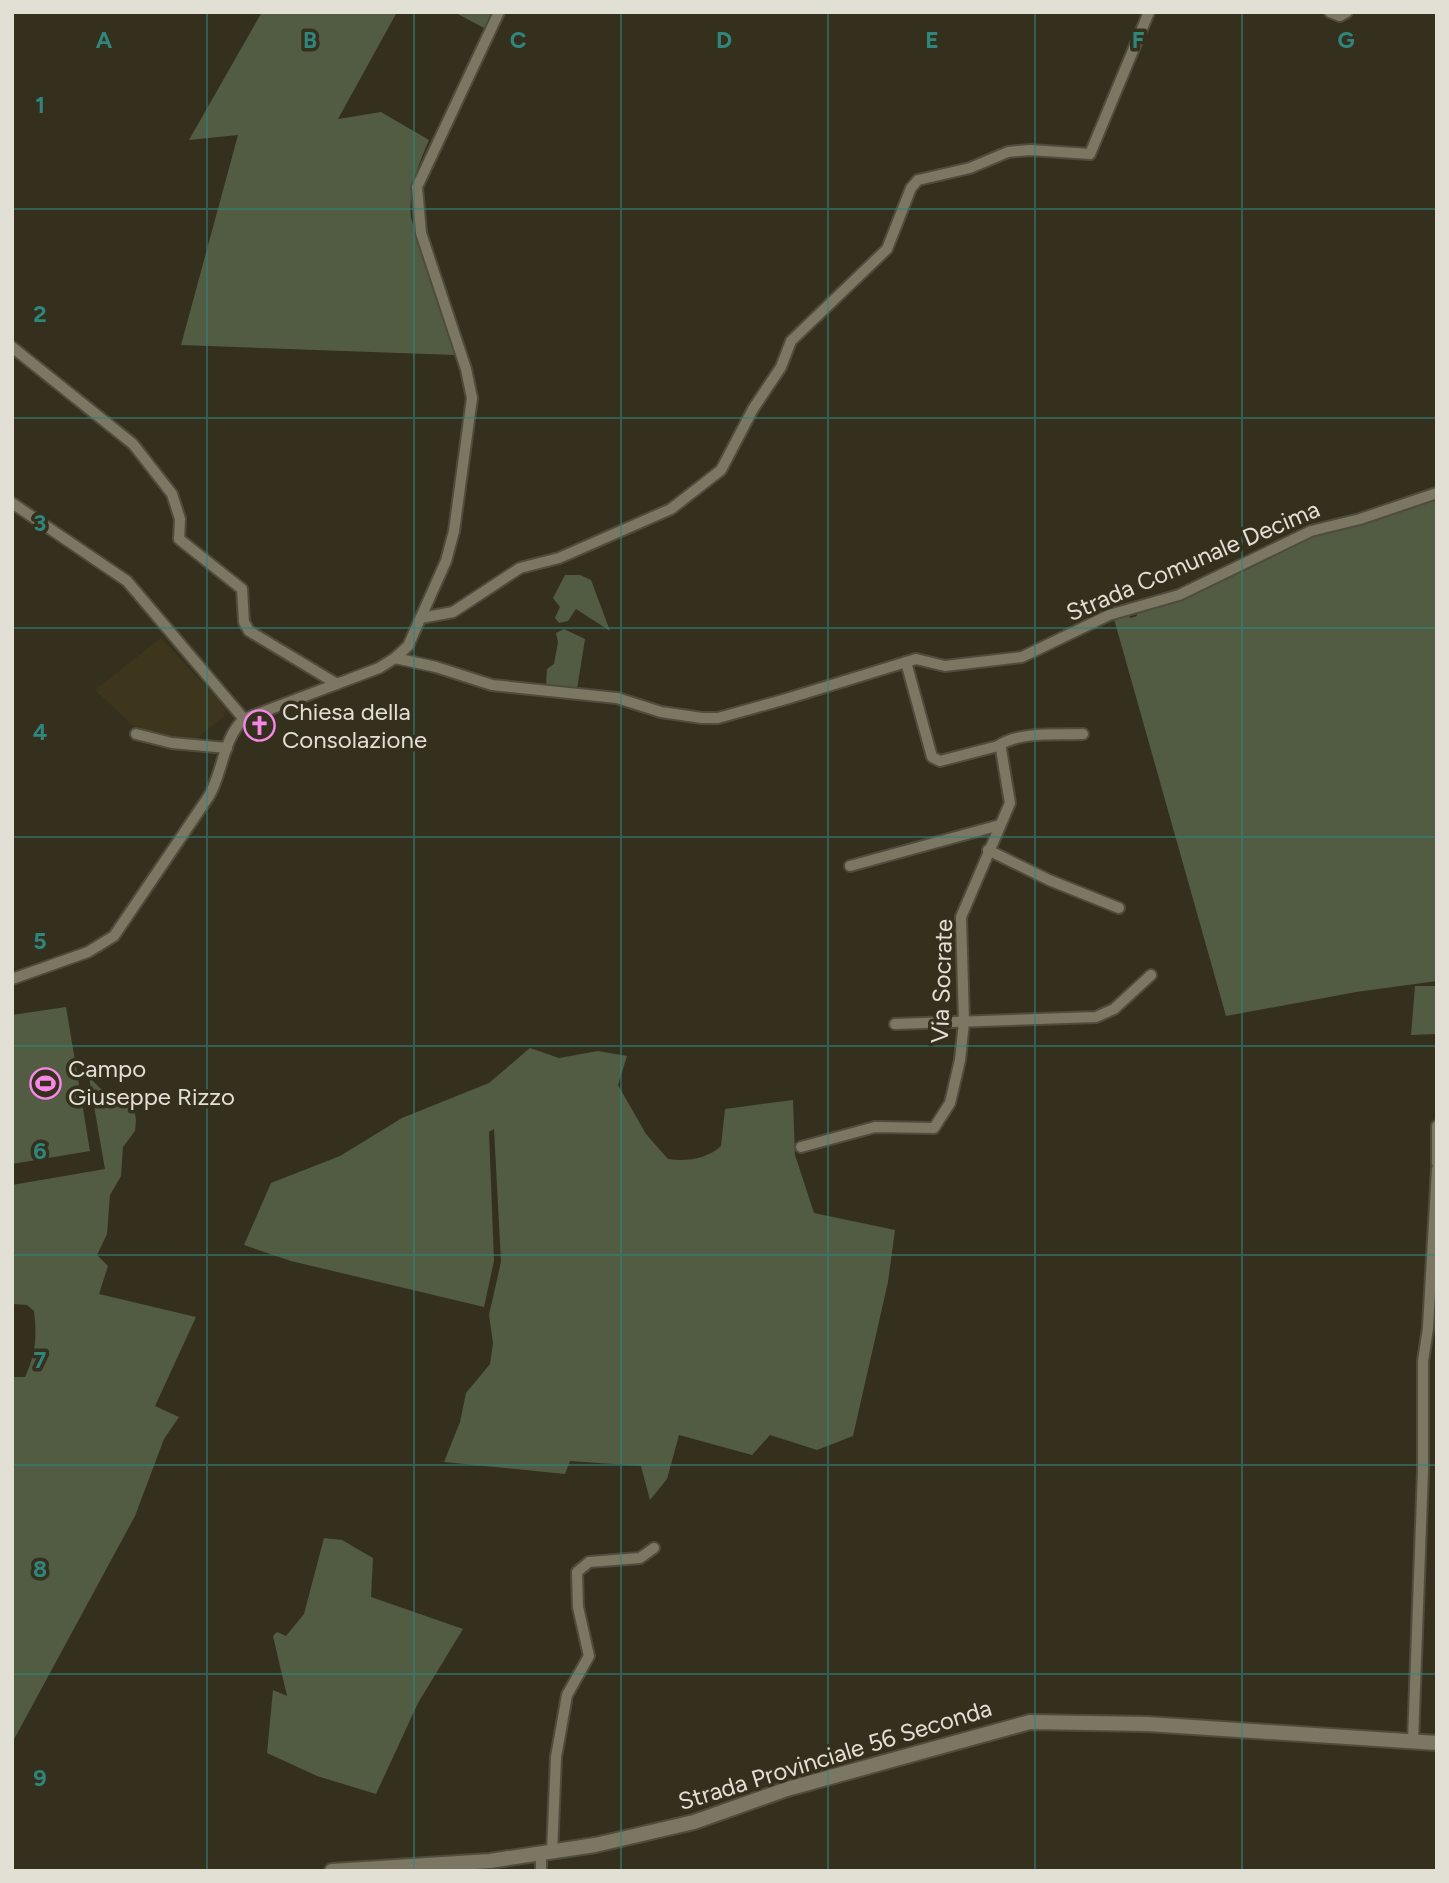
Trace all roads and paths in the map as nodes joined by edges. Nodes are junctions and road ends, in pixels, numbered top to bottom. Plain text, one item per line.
1 (499, 12) edge
2 (1149, 12) edge
3 (1330, 12) edge
4 (1348, 12) edge
5 (12, 347) edge
6 (1437, 493) edge
7 (12, 503) edge
8 (421, 618) junction
9 (395, 658) junction
10 (906, 662) junction
11 (337, 684) junction
12 (244, 719) junction
13 (136, 734) dead end
14 (1083, 734) dead end
15 (998, 746) junction
16 (227, 748) junction
17 (1000, 825) junction
18 (988, 850) junction
19 (850, 866) dead end
20 (1119, 908) dead end
21 (1150, 975) dead end
22 (12, 979) edge
23 (964, 1022) junction
24 (895, 1024) dead end
25 (1437, 1126) edge
26 (801, 1147) dead end
27 (1437, 1163) edge
28 (1437, 1169) edge
29 (654, 1548) dead end
30 (1413, 1741) junction
31 (1437, 1743) edge
32 (546, 1854) junction
33 (332, 1871) edge
34 (541, 1871) edge

1 - 8 street
2 - 8 street
3 - 4 street
5 - 11 street
6 - 10 street, Strada Comunale Decima
7 - 12 street
8 - 9 street
9 - 10 street, Strada Comunale Decima
9 - 11 street
10 - 15 street
11 - 12 street
12 - 16 street
13 - 16 street
14 - 15 street
15 - 17 street, Via Socrate
16 - 22 street
17 - 18 street, Via Socrate
17 - 19 street
18 - 20 street
18 - 23 street, Via Socrate
21 - 23 street
23 - 24 street
23 - 26 street, Via Socrate
25 - 27 street
28 - 30 street
29 - 32 street
30 - 31 street, Strada Provinciale 56 Seconda
30 - 32 street, Strada Provinciale 56 Seconda
32 - 33 street, Strada Provinciale 56 Seconda
32 - 34 street

